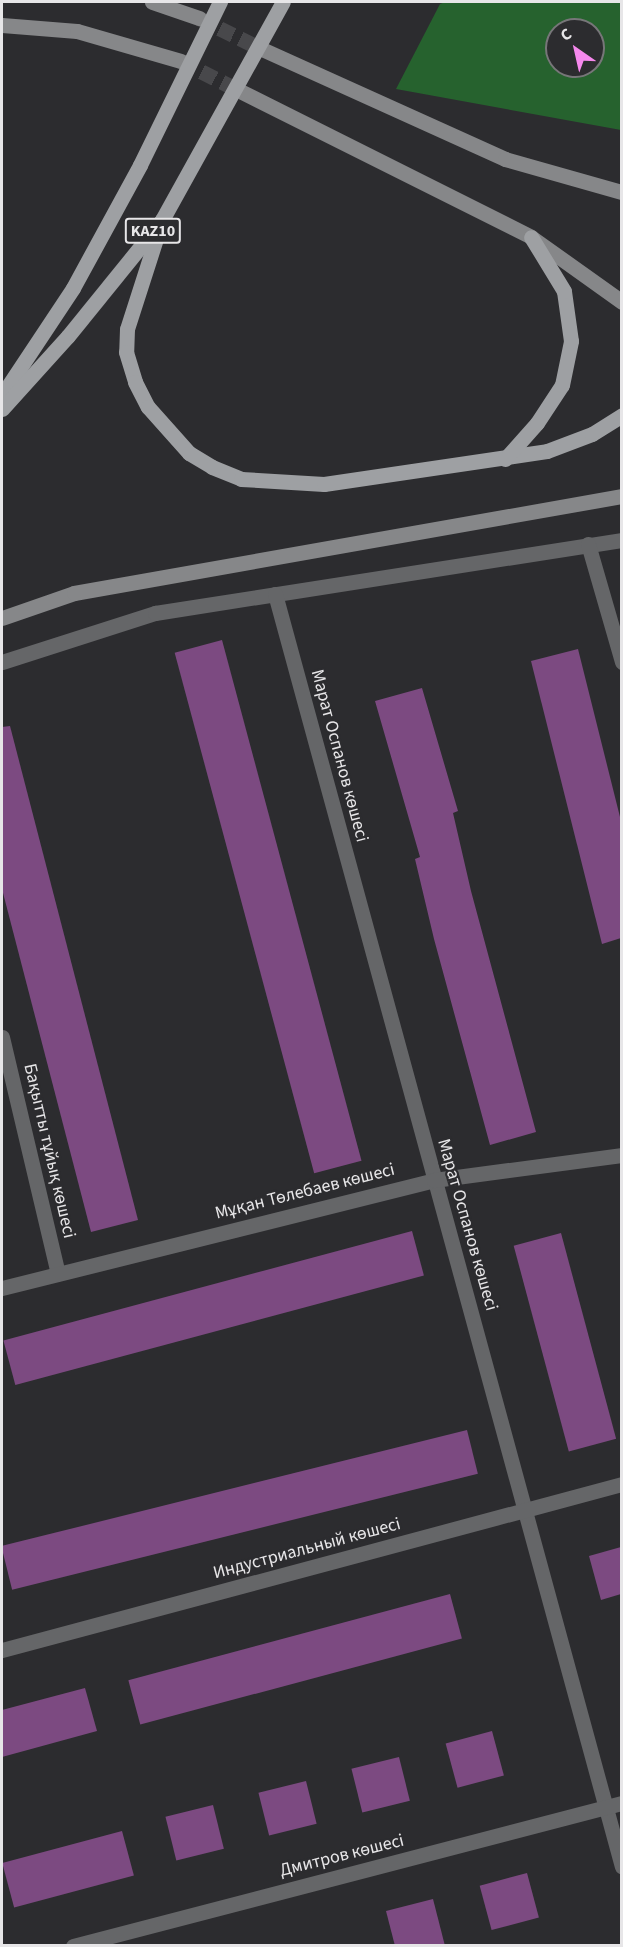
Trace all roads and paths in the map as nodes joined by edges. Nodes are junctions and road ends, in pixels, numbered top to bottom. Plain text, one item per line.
1 (152, 2) edge
2 (284, 2) edge
3 (220, 3) edge
4 (199, 18) tunnel mouth
5 (2, 25) edge
6 (264, 50) tunnel mouth
7 (181, 62) tunnel mouth
8 (242, 92) tunnel mouth
9 (621, 192) edge
10 (162, 220) junction
11 (531, 237) junction
12 (621, 302) edge
13 (2, 395) edge
14 (2, 409) edge
15 (621, 415) edge
16 (505, 459) junction
17 (621, 496) edge
18 (621, 540) edge
19 (588, 544) junction
20 (275, 594) junction
21 (2, 618) edge
22 (2, 662) edge
23 (621, 662) edge
24 (2, 1036) edge
25 (621, 1155) edge
26 (434, 1180) junction
27 (58, 1274) junction
28 (2, 1288) edge
29 (621, 1484) edge
30 (527, 1510) junction
31 (2, 1650) edge
32 (621, 1803) edge
33 (606, 1808) junction
34 (621, 1867) edge
35 (73, 1946) edge

1 - 4 main road
2 - 10 main road, KAZ10
3 - 13 main road, KAZ10
5 - 7 main road
6 - 9 main road
8 - 11 main road
10 - 14 main road, KAZ10
10 - 16 main road
11 - 12 main road
11 - 16 main road
15 - 16 main road
17 - 21 main road
18 - 19 street
19 - 20 street
19 - 23 street
20 - 22 street
20 - 26 street, Марат Оспанов көшесі
24 - 27 street, Бақытты тұйық көшесі
25 - 26 street, Мұқан Төлебаев көшесі
26 - 27 street, Мұқан Төлебаев көшесі
26 - 30 street, Марат Оспанов көшесі
27 - 28 street, Мұқан Төлебаев көшесі
29 - 30 street, Индустриальный көшесі
30 - 31 street, Индустриальный көшесі
30 - 33 street, Марат Оспанов көшесі
32 - 33 street, Дмитров көшесі
33 - 34 street, Марат Оспанов көшесі
33 - 35 street, Дмитров көшесі

